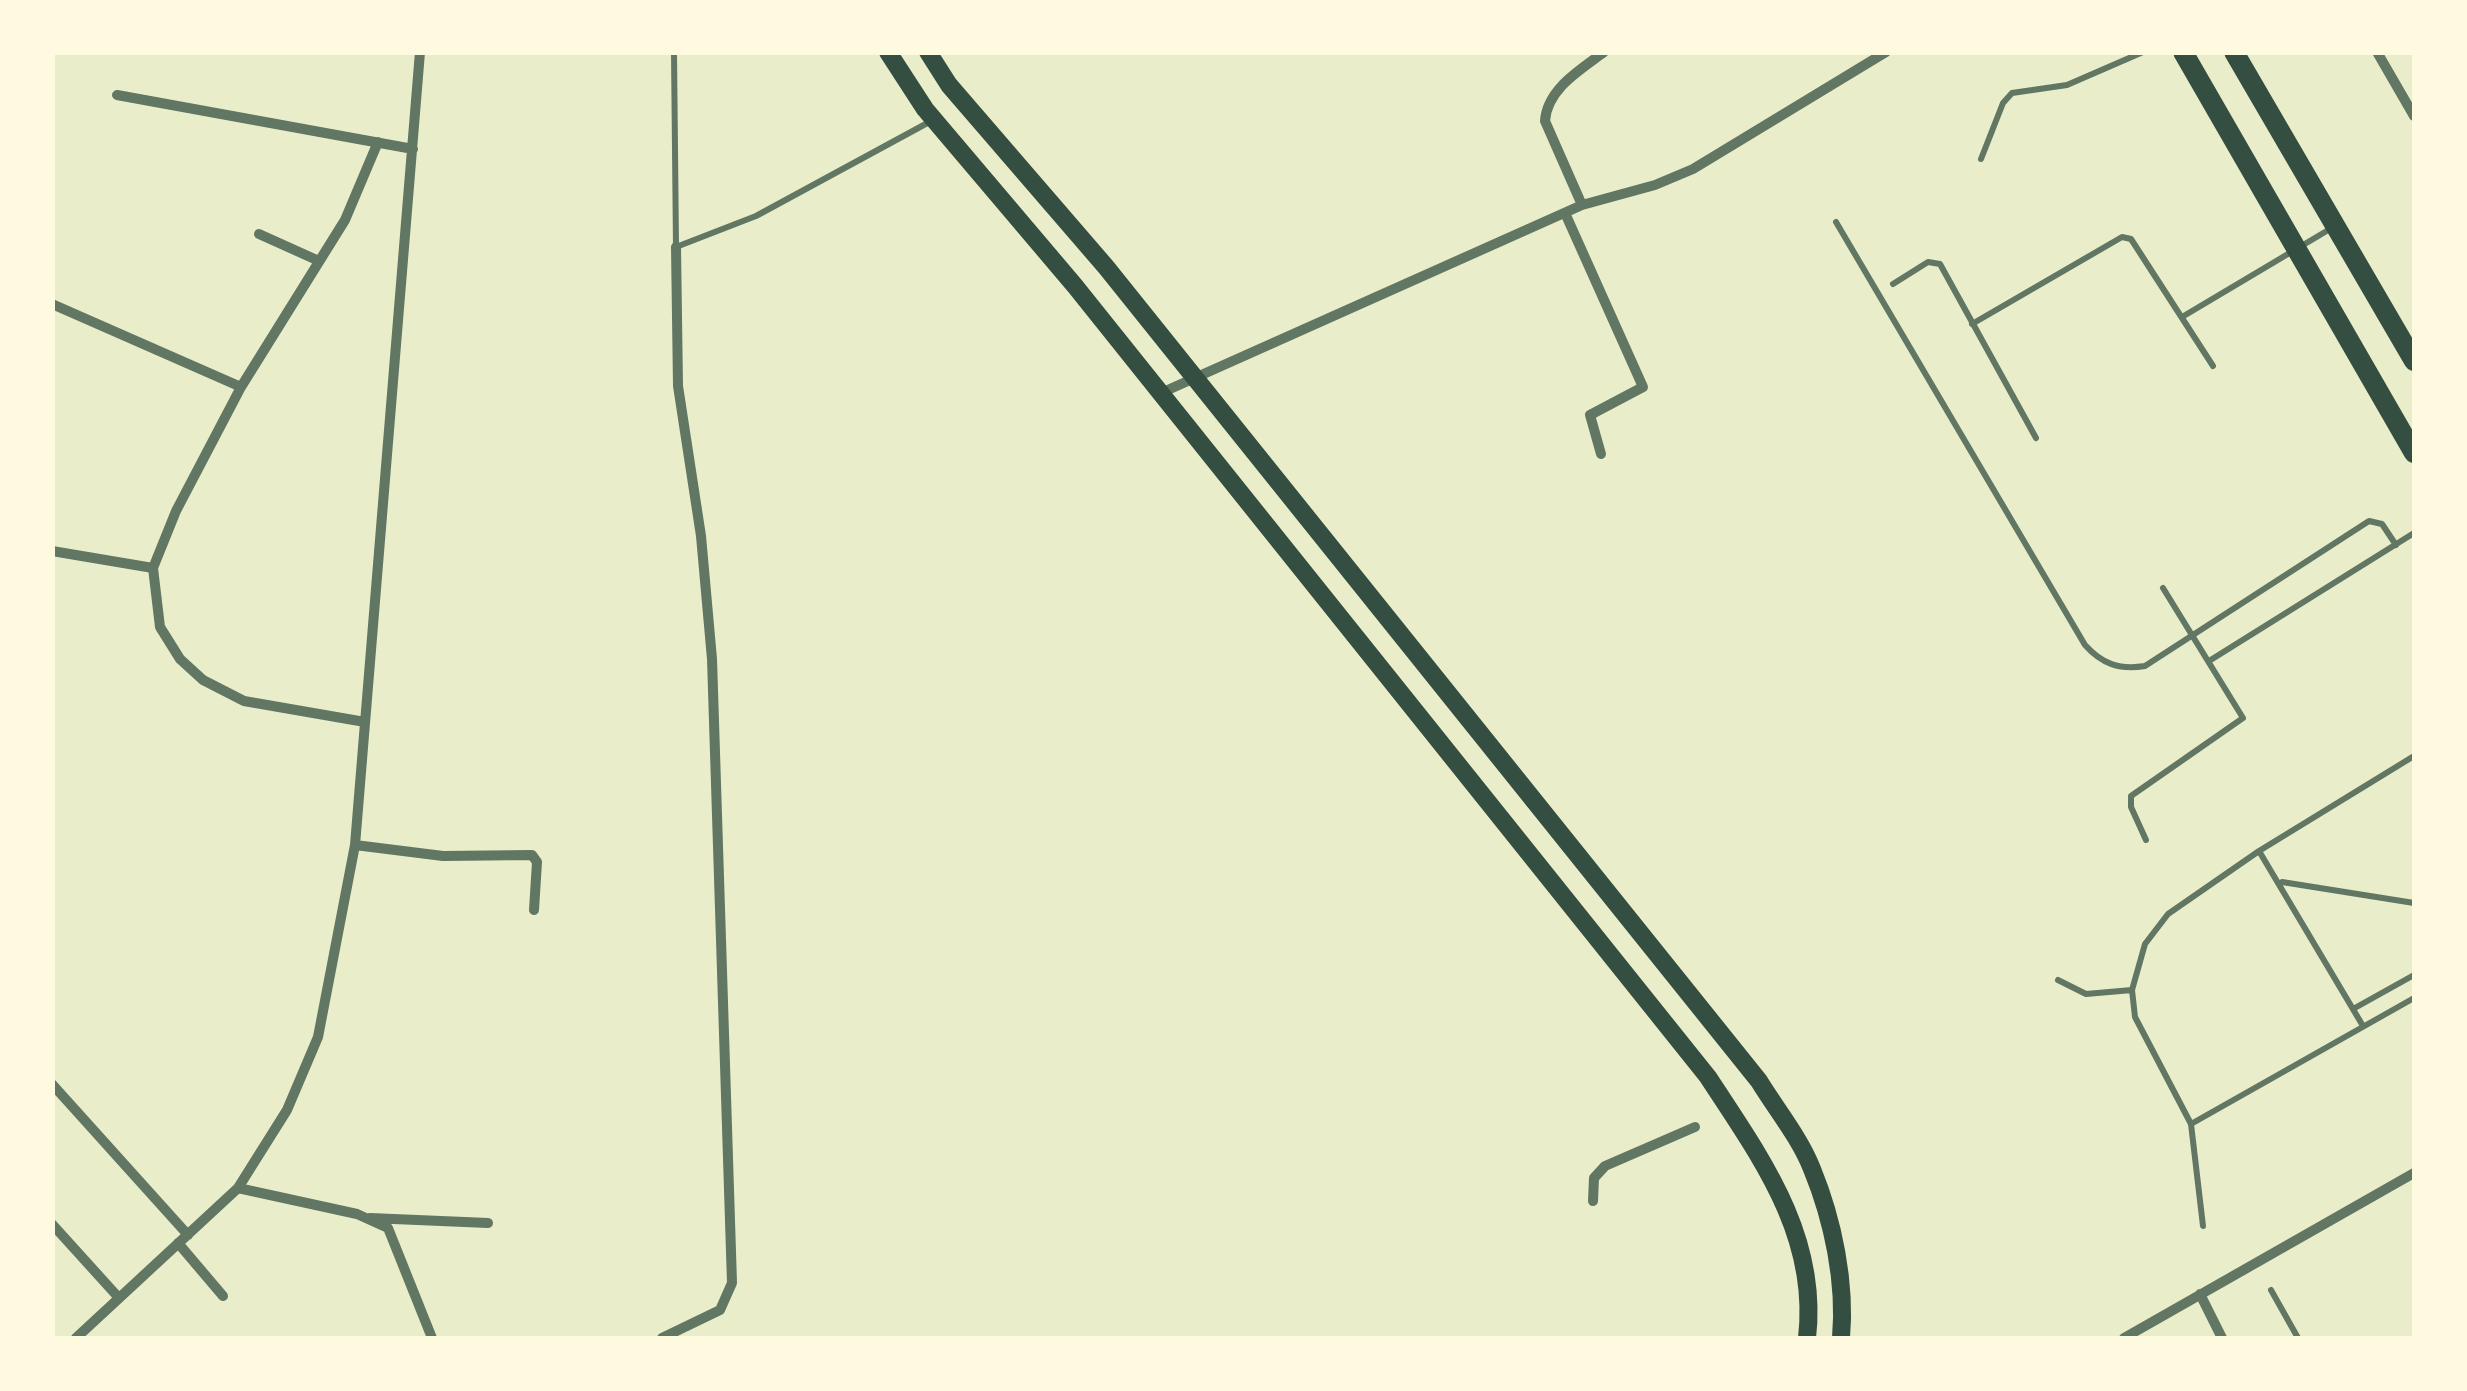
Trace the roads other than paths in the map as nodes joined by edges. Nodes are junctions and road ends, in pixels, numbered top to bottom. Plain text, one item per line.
1 (420, 52) edge
2 (674, 52) edge
3 (888, 52) edge
4 (928, 52) edge
5 (1604, 52) edge
6 (1886, 52) edge
7 (2143, 52) edge
8 (2183, 52) edge
9 (2234, 52) edge
10 (2378, 52) edge
11 (117, 95) dead end
12 (2414, 116) edge
13 (934, 120) junction
14 (378, 142) junction
15 (414, 150) junction
16 (1982, 159) dead end
17 (1582, 205) junction
18 (1565, 213) junction
19 (1836, 222) dead end
20 (2335, 226) junction
21 (258, 234) dead end
22 (676, 247) junction
23 (2296, 248) junction
24 (319, 261) junction
25 (1893, 284) dead end
26 (52, 304) edge
27 (2182, 318) junction
28 (1972, 324) junction
29 (2414, 361) edge
30 (2213, 366) dead end
31 (1194, 377) junction
32 (241, 388) junction
33 (1161, 393) junction
34 (2036, 438) dead end
35 (1600, 454) dead end
36 (2414, 454) edge
37 (2414, 533) edge
38 (2396, 545) junction
39 (52, 550) edge
40 (152, 568) junction
41 (2163, 588) dead end
42 (2193, 635) junction
43 (2209, 661) junction
44 (366, 722) junction
45 (2414, 756) edge
46 (2146, 840) dead end
47 (355, 845) junction
48 (2260, 851) junction
49 (2281, 882) junction
50 (2414, 904) edge
51 (534, 910) dead end
52 (2414, 975) edge
53 (2058, 980) dead end
54 (2132, 990) junction
55 (2414, 998) edge
56 (2352, 1009) junction
57 (2363, 1027) junction
58 (52, 1084) edge
59 (2190, 1124) junction
60 (1695, 1127) dead end
61 (2414, 1172) edge
62 (238, 1188) junction
63 (1593, 1200) dead end
64 (369, 1218) junction
65 (488, 1223) dead end
66 (52, 1224) edge
67 (2203, 1226) dead end
68 (188, 1236) junction
69 (178, 1244) junction
70 (2271, 1290) dead end
71 (2200, 1294) junction
72 (223, 1296) dead end
73 (119, 1298) junction
74 (76, 1338) edge
75 (432, 1338) edge
76 (662, 1338) edge
77 (1806, 1338) edge
78 (1841, 1338) edge
79 (2124, 1338) edge
80 (2222, 1338) edge
81 (2298, 1338) edge

1 - 15 street
2 - 22 lane
3 - 13 main road
4 - 31 main road
5 - 17 street
6 - 17 street
7 - 16 lane
8 - 23 main road
9 - 20 main road
10 - 12 street
11 - 14 street
13 - 22 lane
13 - 33 main road
14 - 15 street
14 - 24 street
15 - 44 street
17 - 18 street
18 - 31 street
18 - 35 street
19 - 42 lane
20 - 23 lane
20 - 29 main road
21 - 24 street
22 - 76 street
23 - 27 lane
23 - 36 main road
24 - 32 street
25 - 28 lane
26 - 32 street
27 - 28 lane
27 - 30 lane
28 - 34 lane
31 - 33 street
31 - 78 main road
32 - 40 street
33 - 77 main road
37 - 38 lane
38 - 42 lane
38 - 43 lane
39 - 40 street
40 - 44 street
41 - 42 lane
42 - 43 lane
43 - 46 lane
44 - 47 street
45 - 48 lane
47 - 51 street
47 - 62 street
48 - 49 lane
48 - 54 lane
49 - 50 lane
49 - 56 lane
52 - 56 lane
53 - 54 lane
54 - 59 lane
55 - 57 lane
56 - 57 lane
57 - 59 lane
58 - 68 street
59 - 67 lane
60 - 63 street
61 - 71 street
62 - 64 street
62 - 68 street
64 - 65 street
64 - 75 street
66 - 73 street
68 - 69 street
69 - 72 street
69 - 73 street
70 - 81 lane
71 - 79 street
71 - 80 street
73 - 74 street

